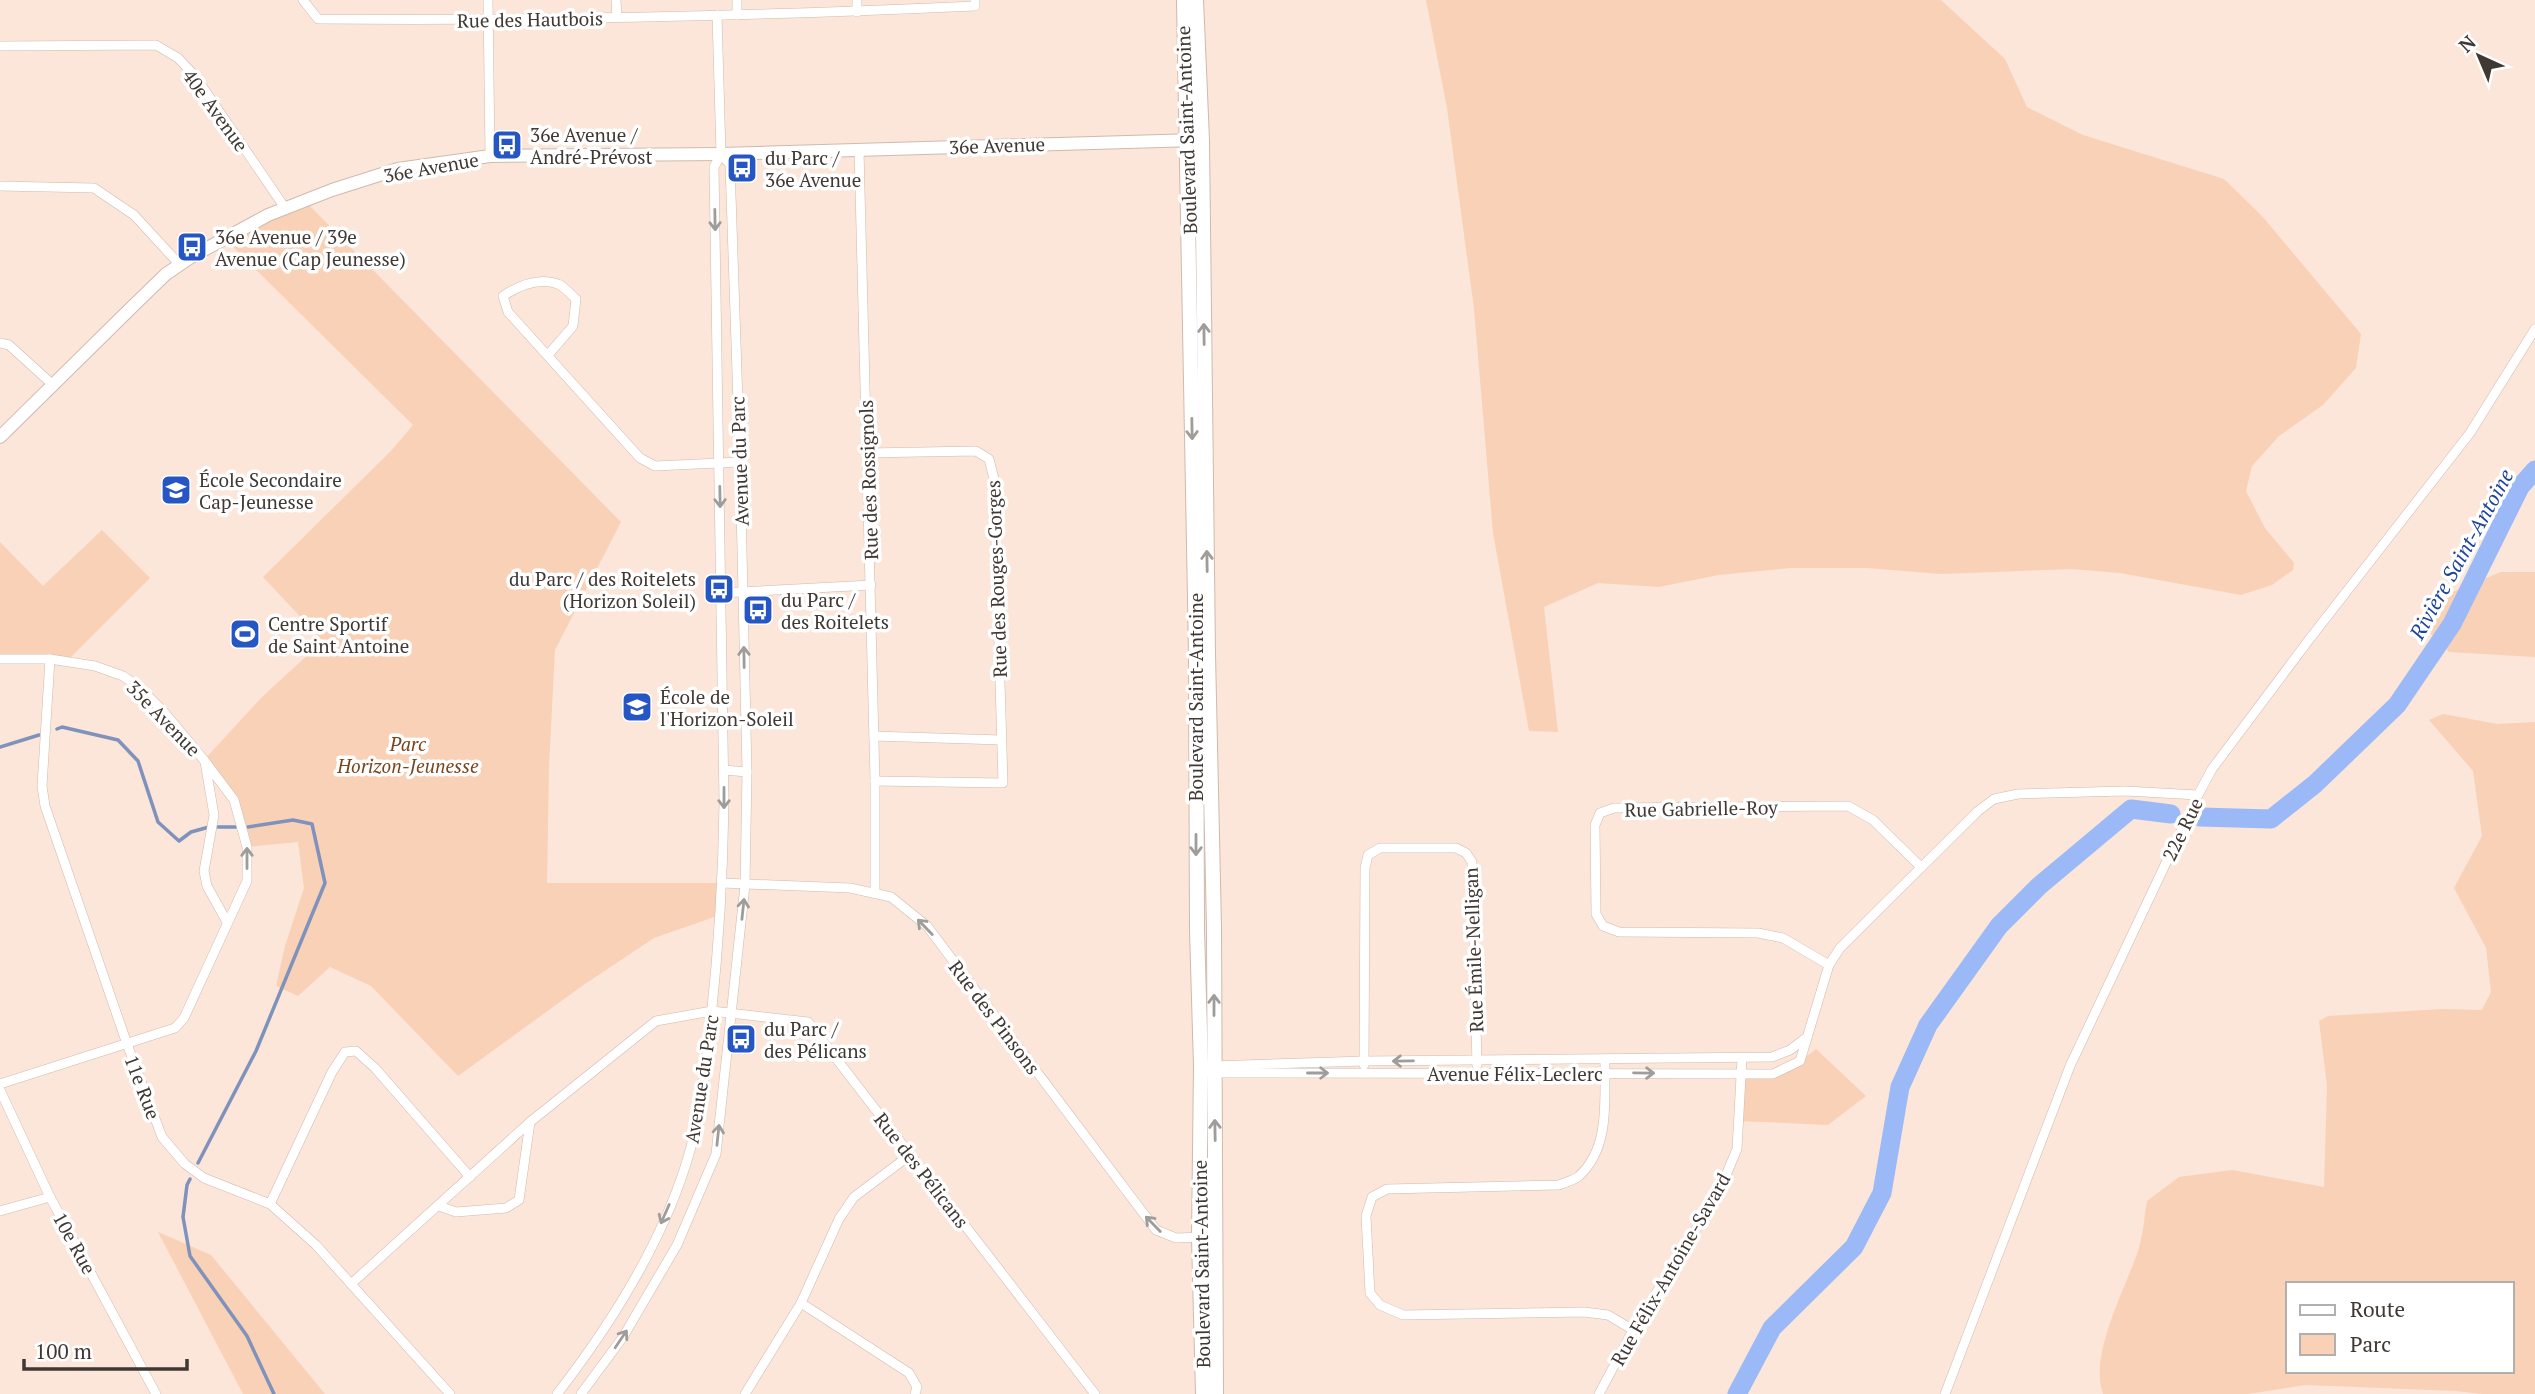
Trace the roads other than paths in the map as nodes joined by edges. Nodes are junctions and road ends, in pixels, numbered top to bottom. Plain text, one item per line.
1 (303, 0) edge
2 (488, 0) edge
3 (617, 0) edge
4 (737, 0) edge
5 (857, 0) edge
6 (1184, 0) edge
7 (1196, 0) edge
8 (975, 3) edge
9 (857, 12) junction
10 (717, 15) junction
11 (737, 15) junction
12 (617, 18) junction
13 (488, 21) junction
14 (0, 47) edge
15 (1195, 140) junction
16 (859, 150) junction
17 (721, 154) junction
18 (491, 156) junction
19 (0, 186) edge
20 (285, 208) junction
21 (180, 265) junction
22 (2535, 329) edge
23 (0, 343) edge
24 (548, 355) junction
25 (52, 384) junction
26 (0, 436) edge
27 (867, 453) junction
28 (740, 462) junction
29 (719, 464) junction
30 (871, 585) junction
31 (722, 593) junction
32 (743, 593) junction
33 (0, 659) edge
34 (50, 659) junction
35 (874, 736) junction
36 (1001, 740) junction
37 (204, 760) junction
38 (724, 770) junction
39 (747, 772) junction
40 (876, 781) junction
41 (2198, 795) junction
42 (1921, 867) junction
43 (723, 883) junction
44 (746, 885) junction
45 (875, 894) junction
46 (227, 922) junction
47 (1829, 965) junction
48 (712, 1011) junction
49 (731, 1013) junction
50 (1809, 1036) junction
51 (127, 1044) junction
52 (1742, 1058) junction
53 (1477, 1060) junction
54 (1605, 1060) junction
55 (1364, 1061) junction
56 (1208, 1069) junction
57 (1605, 1072) junction
58 (1364, 1073) junction
59 (1477, 1073) junction
60 (1741, 1073) junction
61 (0, 1084) edge
62 (0, 1090) edge
63 (530, 1122) junction
64 (910, 1155) junction
65 (470, 1177) junction
66 (50, 1197) junction
67 (270, 1204) junction
68 (439, 1206) junction
69 (0, 1211) edge
70 (1216, 1236) junction
71 (1199, 1237) junction
72 (351, 1284) junction
73 (801, 1303) junction
74 (1633, 1330) junction
75 (156, 1394) edge
76 (450, 1394) edge
77 (557, 1394) edge
78 (581, 1394) edge
79 (745, 1394) edge
80 (915, 1394) edge
81 (1095, 1394) edge
82 (1203, 1394) edge
83 (1216, 1394) edge
84 (1599, 1394) edge
85 (1945, 1394) edge

1 - 13 street, Rue des Hautbois
2 - 13 street
3 - 12 street
4 - 11 street
5 - 9 street
6 - 15 main road, Boulevard Saint-Antoine
7 - 15 main road, Boulevard Saint-Antoine
8 - 9 street, Rue des Hautbois
9 - 11 street, Rue des Hautbois
10 - 11 street, Rue des Hautbois
10 - 12 street, Rue des Hautbois
10 - 17 street, Avenue du Parc
12 - 13 street, Rue des Hautbois
13 - 18 street
14 - 20 street, 40e Avenue
15 - 16 street, 36e Avenue
15 - 56 main road, Boulevard Saint-Antoine
16 - 17 street, 36e Avenue
16 - 27 street, Rue des Rossignols
17 - 18 street, 36e Avenue
17 - 28 street, Avenue du Parc
17 -> 29 street, Avenue du Parc
18 - 20 street, 36e Avenue
19 - 21 street
20 - 21 street, 36e Avenue
21 - 25 street, 36e Avenue
22 - 41 street, 22e Rue
23 - 25 street
24 - 24 street
24 - 29 street
25 - 26 street, 36e Avenue
27 - 30 street, Rue des Rossignols
27 - 36 street, Rue des Rouges-Gorges
28 - 29 street
28 - 32 street, Avenue du Parc
29 -> 31 street, Avenue du Parc
30 - 32 street
30 - 35 street, Rue des Rossignols
31 - 32 street
31 - 38 street, Avenue du Parc
39 -> 32 street, Avenue du Parc
33 - 34 street, 35e Avenue
34 - 37 street, 35e Avenue
34 - 51 street, 11e Rue
35 - 36 street
35 - 40 street, Rue des Rossignols
36 - 40 street, Rue des Rouges-Gorges
37 - 46 street, 35e Avenue
46 -> 37 street, 35e Avenue
38 - 39 street
38 -> 43 street, Avenue du Parc
39 - 44 street, Avenue du Parc
40 - 45 street, Rue des Rossignols
41 - 42 street, Avenue Félix-Leclerc
41 - 85 street, 22e Rue
42 - 47 street, Avenue Félix-Leclerc
42 - 47 street, Rue Gabrielle-Roy
43 - 44 street, Rue des Pinsons
43 - 48 street, Avenue du Parc
44 - 45 street, Rue des Pinsons
49 -> 44 street, Avenue du Parc
71 -> 45 street, Rue des Pinsons
46 - 51 street, 35e Avenue
47 - 50 street, Avenue Félix-Leclerc
48 - 49 street, Rue des Pélicans
48 - 63 street, Rue des Pélicans
48 -> 77 street, Avenue du Parc
49 - 64 street, Rue des Pélicans
78 -> 49 street, Avenue du Parc
50 - 52 street, Avenue Félix-Leclerc
50 - 60 street, Avenue Félix-Leclerc
51 - 61 street, 35e Avenue
51 - 67 street, 11e Rue
52 - 54 street, Avenue Félix-Leclerc
52 - 60 street, Rue Félix-Antoine-Savard
53 - 54 street, Avenue Félix-Leclerc
53 -> 55 street, Avenue Félix-Leclerc
53 - 55 street, Rue Émile-Nelligan
53 - 59 street, Rue Émile-Nelligan
54 - 57 street
55 - 56 street, Avenue Félix-Leclerc
55 - 58 street, Rue Émile-Nelligan
56 -> 58 street, Avenue Félix-Leclerc
70 -> 56 main road, Boulevard Saint-Antoine
56 - 71 main road, Boulevard Saint-Antoine
57 - 59 street, Avenue Félix-Leclerc
57 -> 60 street, Avenue Félix-Leclerc
57 - 74 street
58 - 59 street, Avenue Félix-Leclerc
60 - 74 street, Rue Félix-Antoine-Savard
62 - 66 street, 10e Rue
63 - 65 street, Rue des Pélicans
63 - 68 street
64 - 73 street
64 - 81 street, Rue des Pélicans
65 - 67 street
65 - 68 street, Rue des Pélicans
66 - 69 street
66 - 75 street, 10e Rue
67 - 72 street, 11e Rue
68 - 72 street, Rue des Pélicans
70 - 71 street, Rue des Pinsons
70 - 83 main road, Boulevard Saint-Antoine
71 - 82 main road, Boulevard Saint-Antoine
72 - 76 street, 11e Rue
73 - 79 street
73 - 80 street
74 - 84 street, Rue Félix-Antoine-Savard

